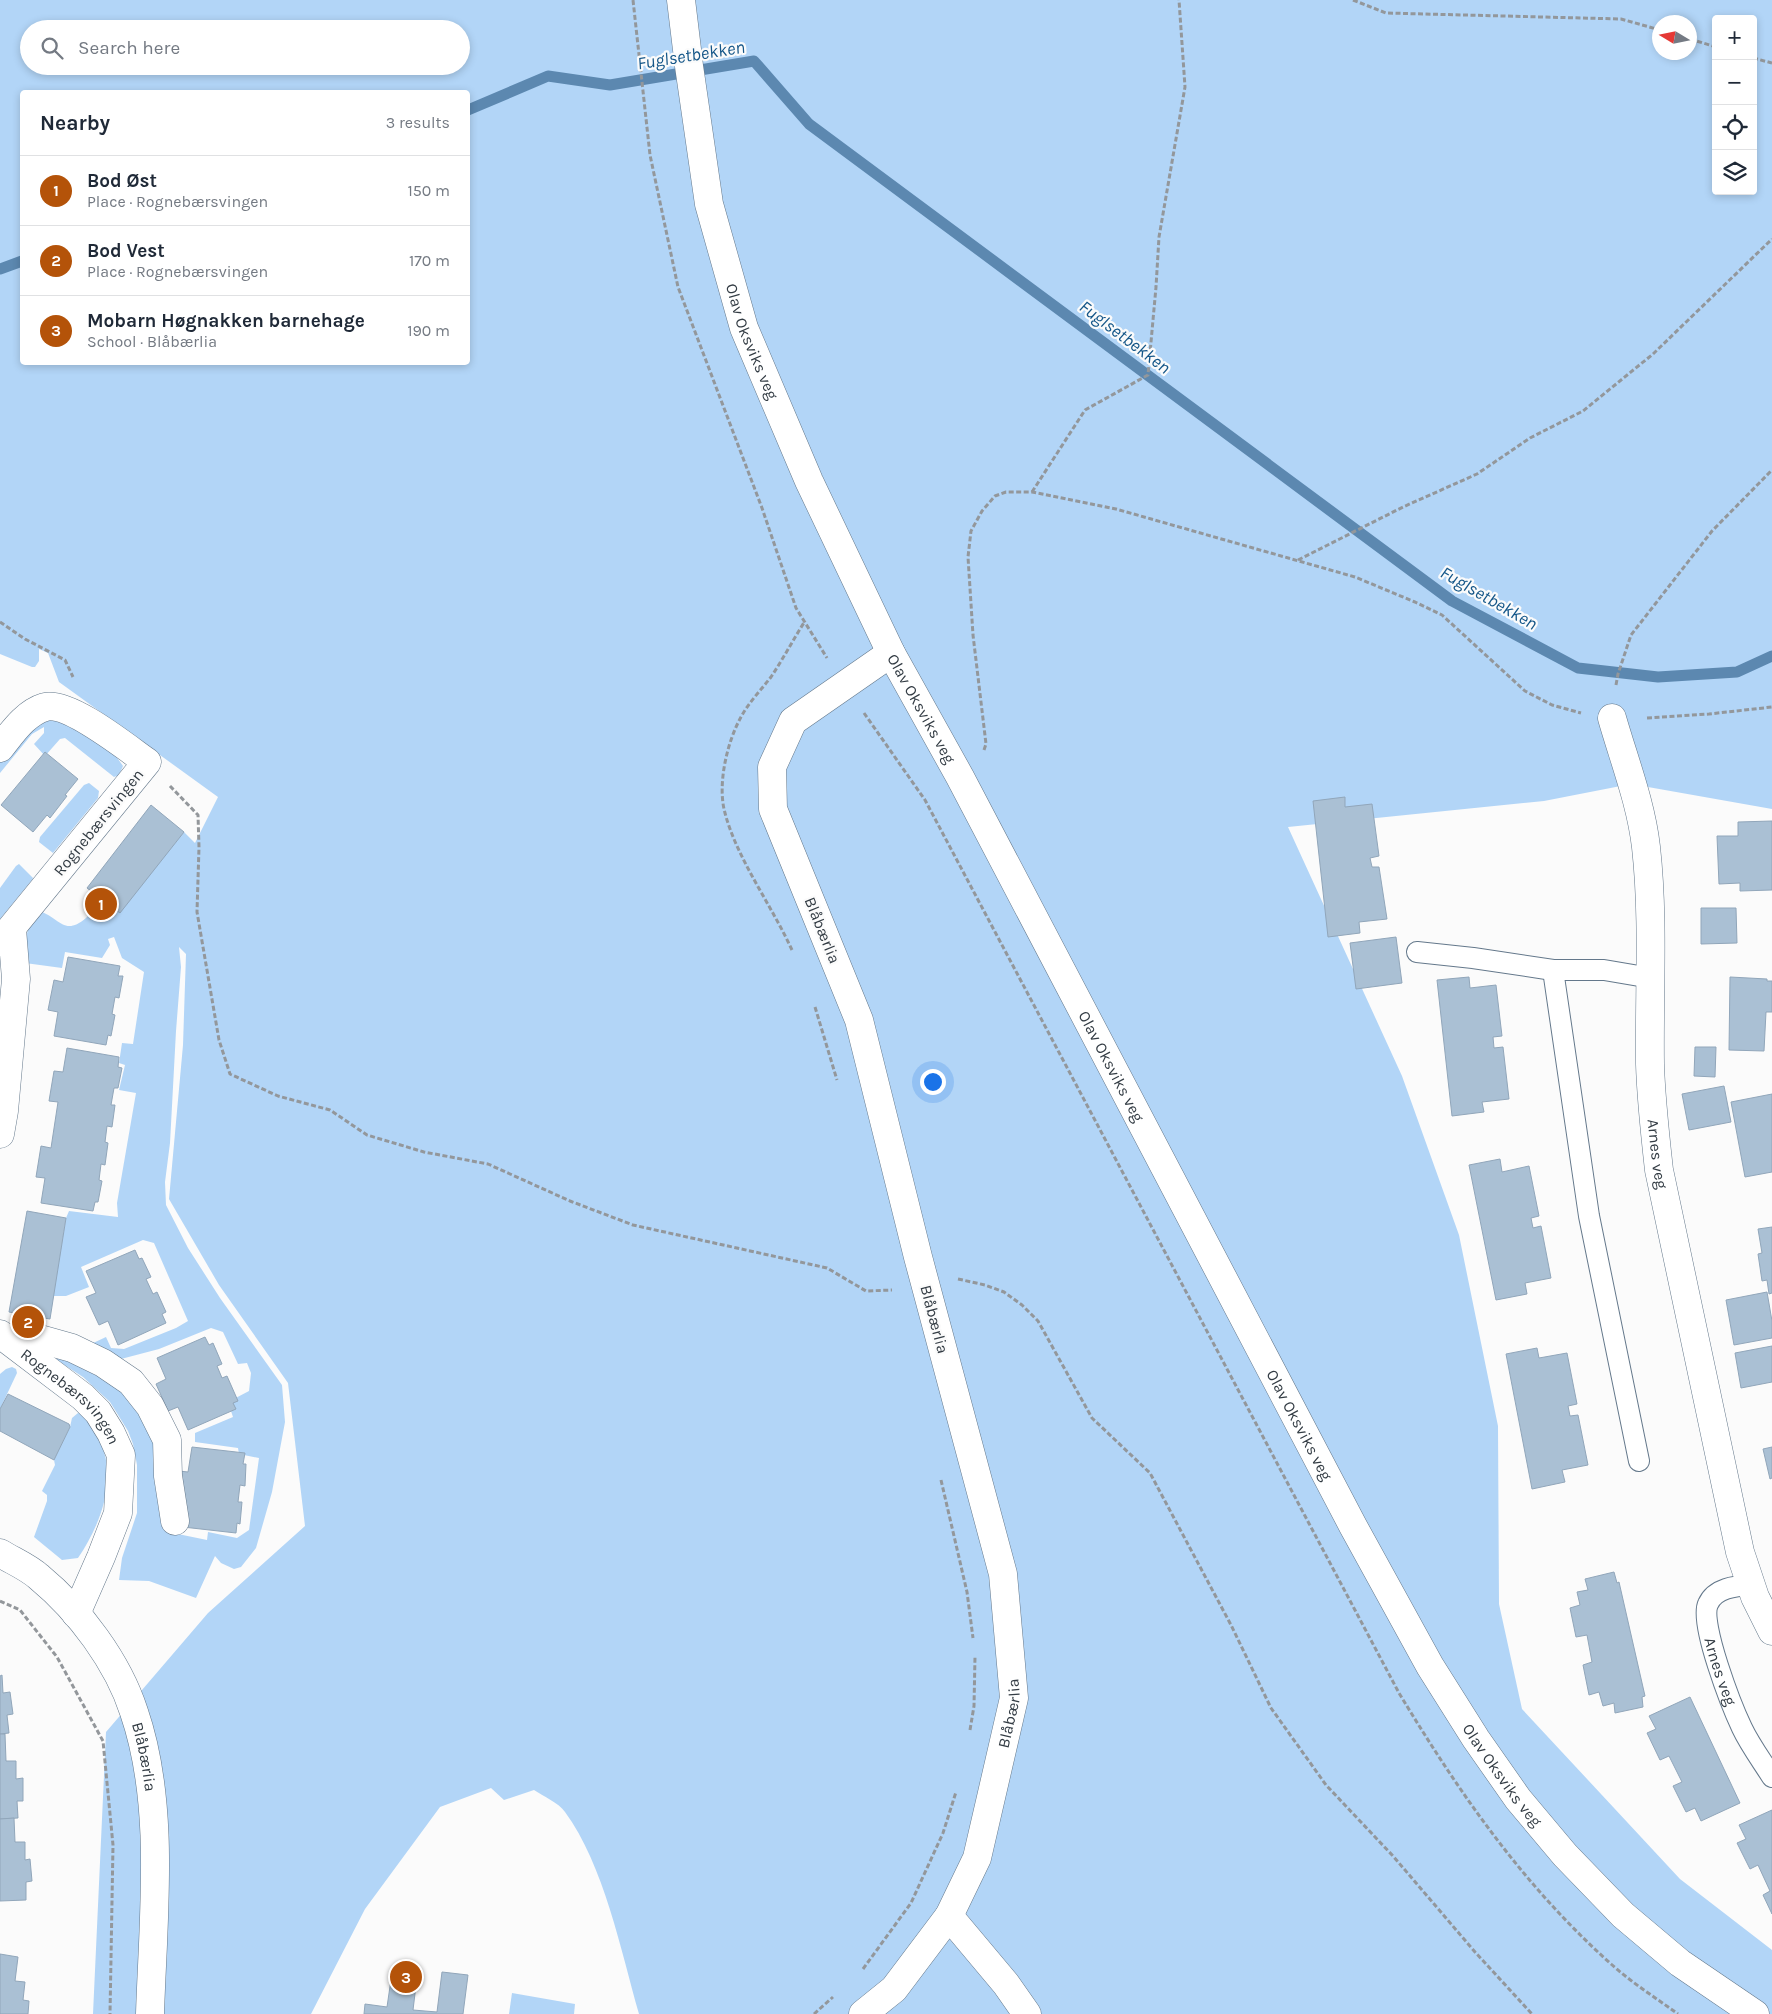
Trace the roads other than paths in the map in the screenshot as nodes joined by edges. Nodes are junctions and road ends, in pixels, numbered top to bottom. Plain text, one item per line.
1 (681, 0) edge
2 (891, 653) junction
3 (1612, 718) road end
4 (0, 748) edge
5 (6, 935) edge
6 (1417, 952) dead end
7 (1553, 970) junction
8 (1651, 978) junction
9 (0, 1134) edge
10 (2, 1336) edge
11 (1640, 1461) dead end
12 (175, 1521) dead end
13 (0, 1553) edge
14 (1751, 1585) junction
15 (76, 1614) junction
16 (1772, 1631) edge
17 (1772, 1777) edge
18 (949, 1916) junction
19 (150, 2014) edge
20 (864, 2014) edge
21 (1027, 2014) edge
22 (1755, 2014) edge

1 - 2 street, Olav Oksviks veg
2 - 18 street, Blåbærlia
2 - 22 street, Olav Oksviks veg
3 - 8 street, Arnes veg
4 - 5 street, Rognebærsvingen
5 - 9 street, Rognebærsvingen
6 - 7 lane
7 - 8 lane
7 - 11 lane
8 - 14 street, Arnes veg
10 - 12 street
10 - 15 street, Rognebærsvingen
13 - 15 street, Blåbærlia
14 - 16 street, Arnes veg
14 - 17 lane, Arnes veg
15 - 19 street, Blåbærlia
18 - 20 street, Blåbærlia
18 - 21 street

